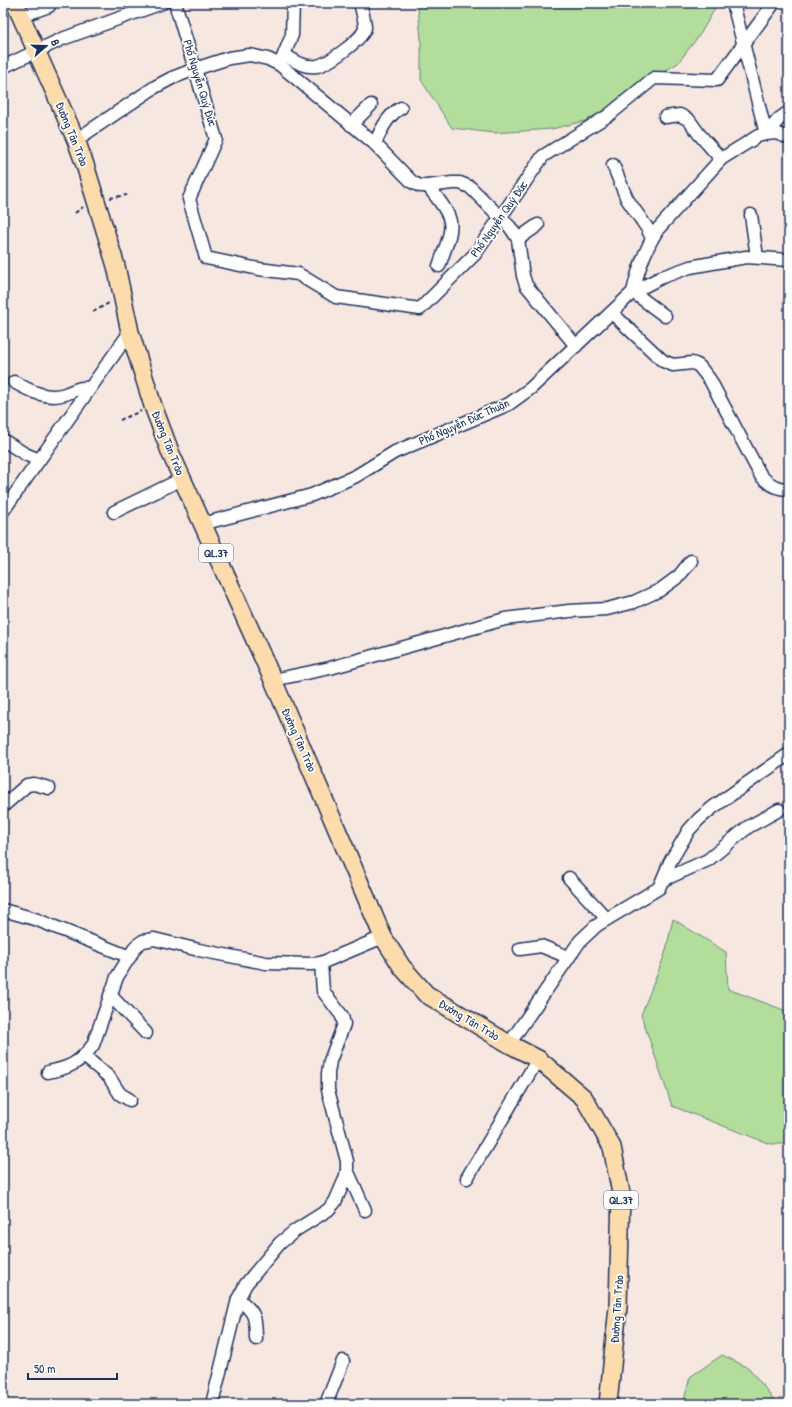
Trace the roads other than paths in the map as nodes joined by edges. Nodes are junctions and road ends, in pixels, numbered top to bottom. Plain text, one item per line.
1 (162, 3) edge
2 (175, 3) edge
3 (292, 3) edge
4 (360, 3) edge
5 (733, 3) edge
6 (774, 3) edge
7 (49, 6) dead end
8 (18, 9) edge
9 (743, 45) junction
10 (37, 51) junction
11 (282, 60) junction
12 (3, 67) edge
13 (195, 69) junction
14 (372, 105) dead end
15 (402, 108) dead end
16 (789, 112) edge
17 (665, 116) dead end
18 (351, 125) junction
19 (766, 134) junction
20 (789, 138) edge
21 (76, 140) junction
22 (375, 144) junction
23 (721, 159) junction
24 (613, 164) dead end
25 (428, 186) junction
26 (751, 215) dead end
27 (501, 217) junction
28 (538, 225) dead end
29 (652, 238) junction
30 (518, 239) junction
31 (757, 257) junction
32 (789, 260) edge
33 (439, 266) dead end
34 (633, 292) junction
35 (612, 313) junction
36 (665, 316) dead end
37 (130, 332) junction
38 (576, 346) junction
39 (14, 382) dead end
40 (90, 388) junction
41 (3, 440) edge
42 (39, 460) junction
43 (182, 479) junction
44 (789, 490) edge
45 (3, 510) edge
46 (114, 512) dead end
47 (202, 524) junction
48 (691, 561) dead end
49 (273, 680) junction
50 (789, 754) edge
51 (49, 788) dead end
52 (3, 806) edge
53 (780, 810) dead end
54 (569, 878) dead end
55 (663, 880) junction
56 (3, 910) edge
57 (607, 919) junction
58 (383, 937) junction
59 (520, 949) dead end
60 (130, 957) junction
61 (568, 957) junction
62 (321, 963) junction
63 (110, 996) junction
64 (146, 1033) dead end
65 (509, 1044) junction
66 (84, 1056) junction
67 (538, 1059) junction
68 (48, 1072) dead end
69 (130, 1100) dead end
70 (346, 1170) junction
71 (466, 1178) dead end
72 (365, 1210) dead end
73 (238, 1299) junction
74 (256, 1339) dead end
75 (343, 1361) dead end
76 (212, 1404) edge
77 (326, 1404) edge
78 (608, 1404) edge

1 - 10 street
2 - 13 street, Phố Nguyễn Quý Đức
3 - 11 street
4 - 11 street
5 - 9 street
6 - 9 street, Phố Nguyễn Quý Đức
7 - 8 street
8 - 10 highway, Đường Tân Trào / QL.37
9 - 19 street
9 - 27 street, Phố Nguyễn Quý Đức
10 - 12 street
10 - 21 highway, Đường Tân Trào / QL.37
11 - 13 street
11 - 18 street
13 - 21 street
13 - 27 street, Phố Nguyễn Quý Đức
14 - 18 street
15 - 22 street
16 - 19 street
17 - 23 street
18 - 22 street
19 - 20 street
19 - 23 street
21 - 37 highway, Đường Tân Trào / QL.37
22 - 25 street
23 - 29 street
24 - 29 street
25 - 27 street
25 - 33 street
26 - 31 street
27 - 30 street
28 - 30 street
29 - 34 street
30 - 38 street
31 - 32 street, Phố Nguyễn Đức Thuận
31 - 34 street, Phố Nguyễn Đức Thuận
34 - 35 street, Phố Nguyễn Đức Thuận
34 - 36 street
35 - 38 street, Phố Nguyễn Đức Thuận
35 - 44 street
37 - 40 street
37 - 43 highway, Đường Tân Trào / QL.37
38 - 47 street, Phố Nguyễn Đức Thuận
39 - 40 street
40 - 42 street
41 - 42 street
42 - 45 street
43 - 46 street
43 - 47 highway, Đường Tân Trào / QL.37
47 - 49 highway, Đường Tân Trào / QL.37
48 - 49 street
49 - 58 highway, Đường Tân Trào / QL.37
50 - 55 street
51 - 52 street
53 - 55 street
54 - 57 street
55 - 57 street
56 - 60 street
57 - 61 street
58 - 62 street
58 - 65 highway, Đường Tân Trào / QL.37
59 - 61 street
60 - 62 street
60 - 63 street
61 - 65 street
62 - 70 street
63 - 64 street
63 - 66 street
65 - 67 highway, Đường Tân Trào / QL.37
66 - 68 street
66 - 69 street
67 - 71 street
67 - 78 highway, Đường Tân Trào / QL.37
70 - 72 street
70 - 73 street
73 - 74 street
73 - 76 street
75 - 77 street

